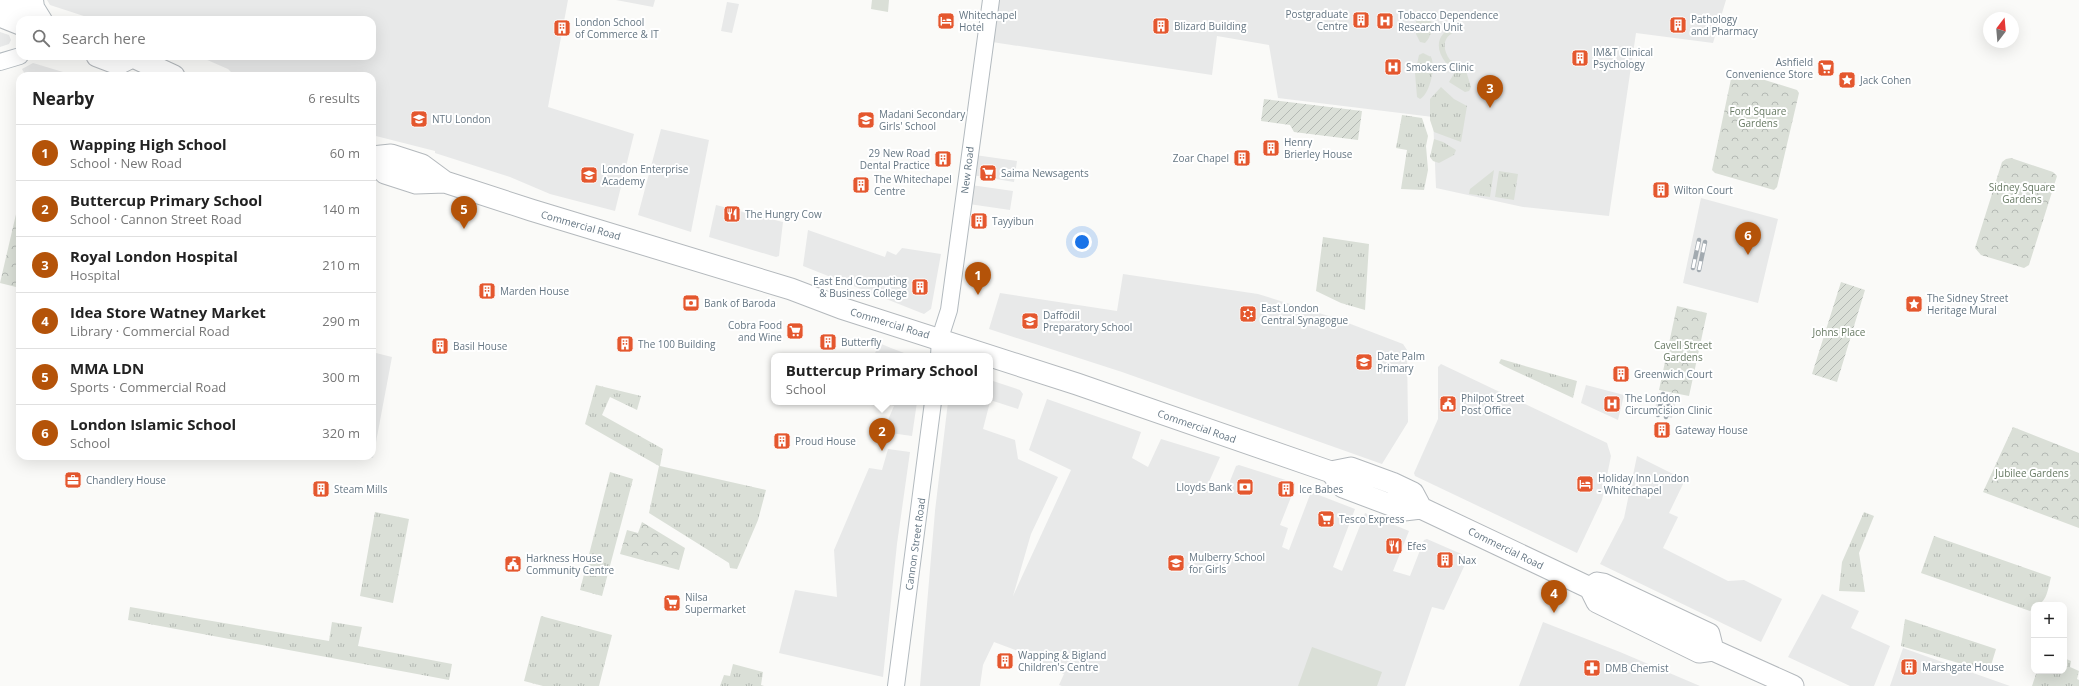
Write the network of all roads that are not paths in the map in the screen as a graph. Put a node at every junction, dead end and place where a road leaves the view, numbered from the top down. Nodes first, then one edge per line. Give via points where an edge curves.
1 (35, 0) edge
2 (991, 0) edge
3 (0, 4) edge
4 (0, 16) edge
5 (33, 16) edge
6 (42, 16) edge
7 (16, 22) edge
8 (16, 57) edge
9 (108, 60) edge
10 (125, 60) edge
11 (138, 60) edge
12 (0, 62) edge
13 (165, 72) edge
14 (376, 157) edge
15 (940, 347) edge
16 (959, 353) edge
17 (993, 364) edge
18 (933, 405) edge
19 (896, 686) edge
20 (1794, 686) edge

1 - 6 main road
2 - 15 main road, New Road via 949,310
3 - 5 highway via 4,2
4 - 7 highway
8 - 12 main road
9 - 10 highway via 118,64
11 - 13 highway
14 - 15 highway, Commercial Road via 391,155 422,165 445,182 791,289
15 - 16 highway, Commercial Road
17 - 20 highway, Commercial Road via 1331,472 1350,468 1392,483 1413,493 1421,508 1590,588 1597,602 1699,652 1713,650
18 - 19 main road, Cannon Street Road

